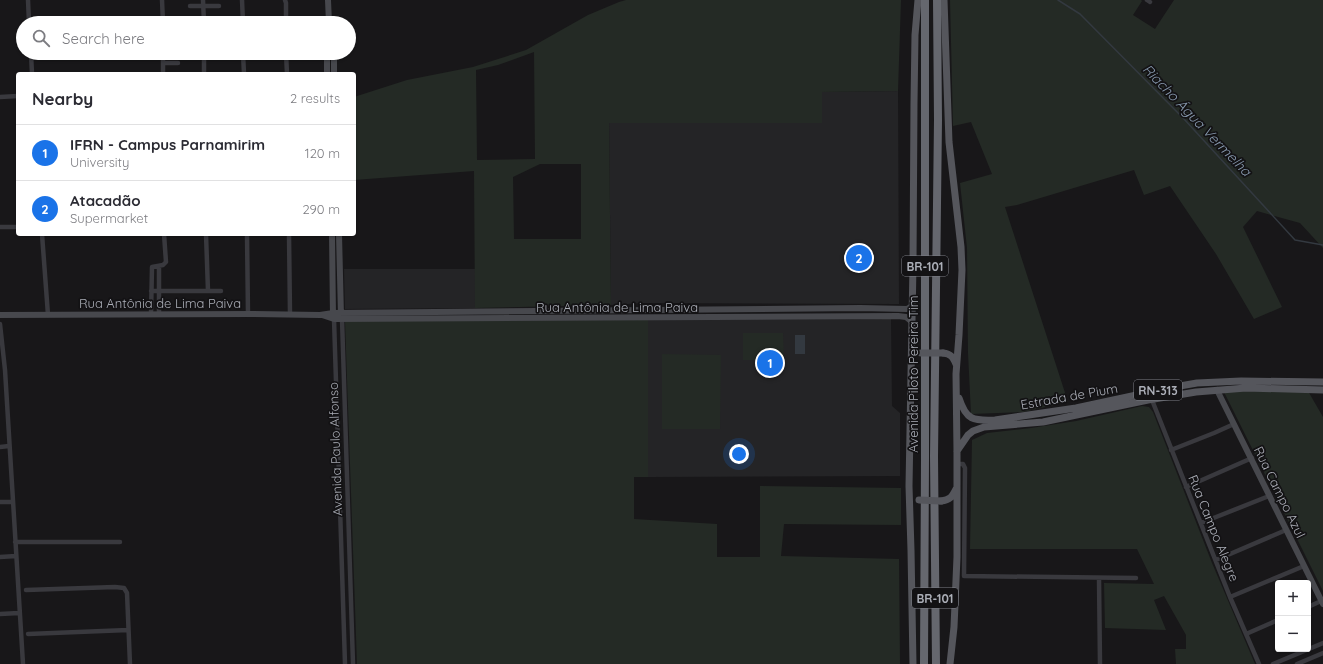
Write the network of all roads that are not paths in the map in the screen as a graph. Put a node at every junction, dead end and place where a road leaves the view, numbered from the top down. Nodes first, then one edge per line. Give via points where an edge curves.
1 (28, 0) edge
2 (162, 0) edge
3 (203, 0) edge
4 (242, 0) edge
5 (285, 0) edge
6 (328, 0) edge
7 (918, 0) edge
8 (925, 0) edge
9 (937, 0) edge
10 (944, 0) edge
11 (190, 6) dead end
12 (204, 6) junction
13 (219, 6) dead end
14 (29, 16) edge
15 (163, 16) edge
16 (204, 16) edge
17 (242, 16) edge
18 (286, 16) edge
19 (329, 16) edge
20 (31, 60) edge
21 (204, 60) edge
22 (243, 60) edge
23 (286, 60) edge
24 (327, 60) edge
25 (334, 60) edge
26 (163, 63) joint
27 (178, 63) dead end
28 (32, 72) edge
29 (163, 72) edge
30 (204, 72) edge
31 (244, 72) edge
32 (287, 72) edge
33 (327, 72) edge
34 (334, 72) edge
35 (0, 96) edge
36 (16, 96) edge
37 (0, 226) edge
38 (16, 227) edge
39 (42, 236) edge
40 (164, 236) edge
41 (206, 236) edge
42 (247, 236) edge
43 (289, 236) edge
44 (332, 236) edge
45 (339, 236) edge
46 (159, 266) junction
47 (332, 268) junction
48 (340, 268) junction
49 (152, 279) junction
50 (158, 279) junction
51 (151, 291) junction
52 (159, 291) junction
53 (208, 291) junction
54 (222, 291) dead end
55 (912, 306) junction
56 (845, 308) junction
57 (771, 309) junction
58 (151, 314) junction
59 (159, 314) junction
60 (248, 314) junction
61 (290, 314) junction
62 (0, 315) edge
63 (48, 315) junction
64 (333, 316) junction
65 (341, 316) junction
66 (845, 316) junction
67 (771, 317) junction
68 (912, 322) junction
69 (0, 324) edge
70 (911, 363) junction
71 (956, 364) junction
72 (2, 370) edge
73 (1323, 382) edge
74 (956, 389) junction
75 (1217, 390) junction
76 (1323, 390) edge
77 (6, 391) junction
78 (0, 392) edge
79 (1152, 400) junction
80 (1234, 424) junction
81 (9, 446) junction
82 (0, 447) edge
83 (1172, 450) junction
84 (957, 451) junction
85 (1252, 458) junction
86 (957, 464) junction
87 (346, 473) junction
88 (339, 474) junction
89 (909, 486) junction
90 (957, 487) junction
91 (1186, 487) junction
92 (1270, 496) junction
93 (0, 502) edge
94 (13, 502) junction
95 (1201, 523) junction
96 (1286, 530) junction
97 (15, 542) junction
98 (120, 542) dead end
99 (16, 556) junction
100 (0, 557) edge
101 (1216, 560) junction
102 (1304, 566) junction
103 (960, 576) junction
104 (1098, 578) junction
105 (1136, 578) dead end
106 (26, 590) dead end
107 (1230, 597) junction
108 (1322, 602) edge
109 (1311, 606) edge
110 (19, 613) junction
111 (0, 614) edge
112 (1275, 621) edge
113 (128, 630) junction
114 (28, 634) dead end
115 (1246, 634) junction
116 (1323, 642) edge
117 (1323, 653) edge
118 (23, 664) edge
119 (130, 664) edge
120 (345, 664) edge
121 (353, 664) edge
122 (913, 664) edge
123 (924, 664) edge
124 (936, 664) edge
125 (950, 664) edge
126 (1100, 664) edge
127 (1259, 664) edge
128 (1273, 664) edge
129 (1297, 664) edge

1 - 14 street
2 - 15 street
3 - 12 street
4 - 17 street
5 - 18 street
6 - 19 street
7 - 55 main road via 915,35
8 - 123 highway, Avenida Piloto Pereira Tim / BR-101
9 - 124 highway, Avenida Piloto Pereira Tim / BR-101 via 934,397
10 - 71 main road via 949,142 962,270
11 - 12 street
12 - 13 street
12 - 16 street
20 - 28 street
21 - 30 street
22 - 31 street
23 - 32 street
24 - 33 street
25 - 34 street
26 - 27 street
26 - 29 street
35 - 36 street
37 - 38 street
39 - 63 street
40 - 46 street via 166,262
41 - 53 street
42 - 60 street
43 - 61 street
44 - 47 street, Avenida Paulo Alfonso
45 - 48 street, Avenida Paulo Alfonso
46 - 49 street via 152,266
46 - 50 street
47 - 48 street
47 - 64 street, Avenida Paulo Alfonso
48 - 65 street, Avenida Paulo Alfonso
49 - 50 street
49 - 51 street
50 - 52 street
51 - 52 street
51 - 58 street
52 - 53 street
52 - 59 street
53 - 54 street
55 - 56 street, Rua Antônia de Lima Paiva via 907,309
55 - 68 main road
56 - 57 street, Rua Antônia de Lima Paiva
56 - 66 street
57 - 65 street, Rua Antônia de Lima Paiva
57 - 67 street
58 - 59 street, Rua Antônia de Lima Paiva
58 - 63 street, Rua Antônia de Lima Paiva
59 - 60 street, Rua Antônia de Lima Paiva
60 - 61 street, Rua Antônia de Lima Paiva
61 - 64 street, Rua Antônia de Lima Paiva
62 - 63 street, Rua Antônia de Lima Paiva
64 - 65 street, Rua Antônia de Lima Paiva
64 - 88 street, Avenida Paulo Alfonso
65 - 67 street, Rua Antônia de Lima Paiva
65 - 87 street, Avenida Paulo Alfonso
66 - 67 street, Rua Antônia de Lima Paiva
66 - 68 street, Rua Antônia de Lima Paiva via 904,316
68 - 70 main road
69 - 72 street
70 - 71 main road, bridge via 914,355 943,353 950,355
70 - 89 main road
71 - 74 main road
72 - 77 street
73 - 74 main road, Estrada de Pium / RN-313 via 1241,380 1197,383 1076,408 982,420 967,415
74 - 84 main road
75 - 76 main road, Estrada de Pium / RN-313
75 - 79 main road, Estrada de Pium / RN-313
75 - 80 street, Rua Campo Azul
77 - 78 street
77 - 81 street
79 - 83 street, Rua Campo Alegre
79 - 84 main road, Estrada de Pium / RN-313 via 1043,422 980,428 966,436
80 - 83 street
80 - 85 street, Rua Campo Azul
81 - 82 street
81 - 94 street
83 - 91 street, Rua Campo Alegre
84 - 86 main road
85 - 91 street
85 - 92 street, Rua Campo Azul
86 - 90 main road
86 - 103 street via 965,466
87 - 88 street
87 - 121 street, Avenida Paulo Alfonso
88 - 120 street, Avenida Paulo Alfonso
89 - 90 main road, bridge via 912,495 919,500 940,501 950,498
89 - 122 main road
90 - 103 main road
91 - 95 street, Rua Campo Alegre
92 - 95 street
92 - 96 street, Rua Campo Azul
93 - 94 street
94 - 97 street
95 - 101 street, Rua Campo Alegre
96 - 101 street
96 - 102 street, Rua Campo Azul
97 - 98 street
97 - 99 street
99 - 100 street
99 - 110 street
101 - 107 street, Rua Campo Alegre
102 - 107 street
102 - 108 street, Rua Campo Azul
103 - 104 street
103 - 125 main road
104 - 105 street
104 - 126 street
106 - 113 street via 124,588 127,593
107 - 115 street, Rua Campo Alegre
108 - 109 street
110 - 111 street
110 - 118 street
112 - 115 street
113 - 114 street
113 - 119 street
115 - 127 street, Rua Campo Alegre
116 - 128 street
117 - 129 street

